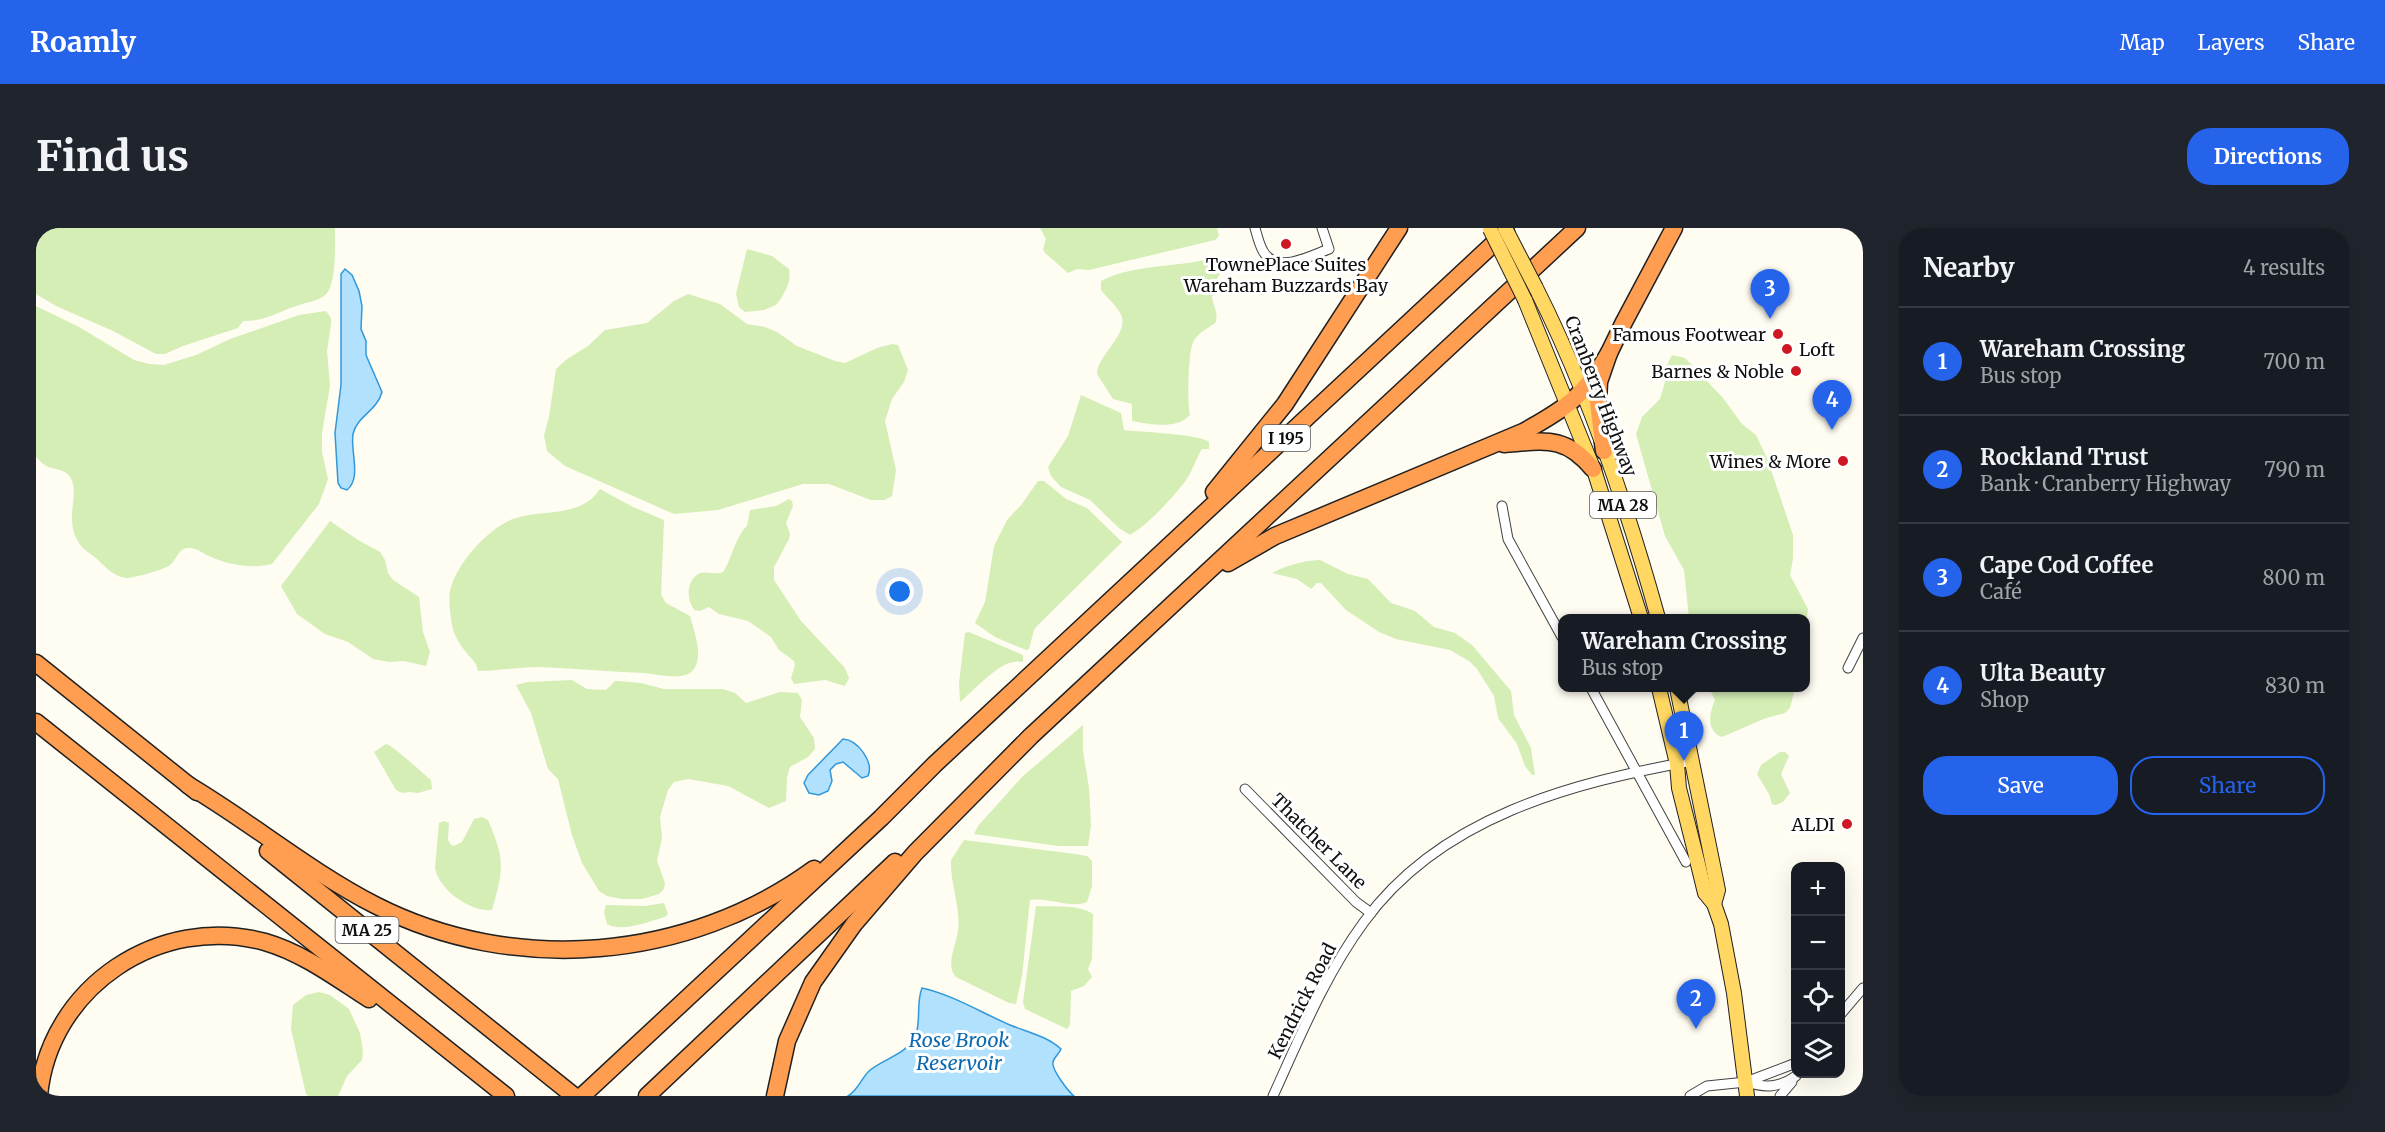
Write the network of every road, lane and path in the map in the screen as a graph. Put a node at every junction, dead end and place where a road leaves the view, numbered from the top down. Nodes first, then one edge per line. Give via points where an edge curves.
1 (1255, 228) edge
2 (1322, 228) edge
3 (1399, 228) edge
4 (1489, 228) edge
5 (1504, 228) edge
6 (1511, 228) edge
7 (1577, 228) edge
8 (1674, 228) edge
9 (1609, 353) junction
10 (1583, 393) junction
11 (1568, 405) junction
12 (1491, 445) junction
13 (1604, 451) junction
14 (1593, 470) junction
15 (1502, 506) dead end
16 (1130, 582) junction
17 (1174, 603) junction
18 (1640, 614) edge
19 (1657, 614) edge
20 (1558, 628) edge
21 (1863, 638) edge
22 (36, 663) edge
23 (1848, 668) dead end
24 (1594, 692) edge
25 (1660, 692) edge
26 (1678, 692) edge
27 (36, 722) edge
28 (1692, 761) junction
29 (934, 764) junction
30 (1677, 764) junction
31 (1636, 771) junction
32 (188, 785) junction
33 (1245, 789) dead end
34 (960, 807) junction
35 (1686, 862) dead end
36 (1714, 904) junction
37 (1371, 913) junction
38 (1863, 987) edge
39 (1845, 1009) edge
40 (462, 1060) junction
41 (1791, 1066) edge
42 (1791, 1078) edge
43 (1795, 1078) edge
44 (1747, 1089) edge
45 (39, 1096) edge
46 (506, 1096) edge
47 (574, 1096) edge
48 (582, 1096) edge
49 (647, 1096) edge
50 (775, 1096) edge
51 (1273, 1096) edge
52 (1690, 1096) edge
53 (1780, 1096) edge

1 - 2 street via 1262,250 1275,262 1290,263 1329,249
3 - 16 highway via 1286,404 1222,482
4 - 11 main road, Cranberry Highway / MA 28, bridge via 1525,300
5 - 10 main road, Cranberry Highway / MA 28, bridge via 1553,320
6 - 16 highway, I 195
7 - 17 highway, I 195
8 - 9 highway
9 - 10 highway
9 - 13 highway via 1599,382
10 - 11 highway
10 - 13 main road, Cranberry Highway / MA 28
11 - 12 highway via 1523,432
11 - 14 main road, Cranberry Highway / MA 28
12 - 14 highway via 1564,444 1580,454
12 - 17 highway via 1275,536 1234,559
13 - 19 main road, Cranberry Highway / MA 28 via 1639,548
14 - 18 main road, Cranberry Highway / MA 28
15 - 20 street via 1508,539
16 - 29 highway, I 195
17 - 34 highway, I 195
21 - 23 street
22 - 32 highway, MA 25
24 - 31 street
25 - 30 main road
26 - 28 main road
27 - 40 highway, MA 25
28 - 30 street, Kendrick Road
28 - 36 main road via 1718,890
29 - 32 highway via 821,863 759,903 671,936 578,950 529,949 482,942 397,915 328,878
29 - 48 highway via 873,826
30 - 31 street, Kendrick Road
30 - 36 main road via 1679,788 1706,893
31 - 35 street
31 - 37 street, Kendrick Road via 1539,798 1465,832 1424,861
32 - 47 highway, MA 25
33 - 37 street, Thatcher Lane
34 - 49 highway via 910,847
34 - 50 highway via 870,904 819,972 788,1041
36 - 44 main road via 1732,975
37 - 51 street, Kendrick Road via 1333,970
38 - 39 street
40 - 45 highway via 292,952 252,939 205,935 171,941 138,954 92,985 68,1013 53,1040
40 - 46 highway
41 - 44 street
42 - 44 street via 1775,1086
43 - 53 street
44 - 52 street via 1712,1085

